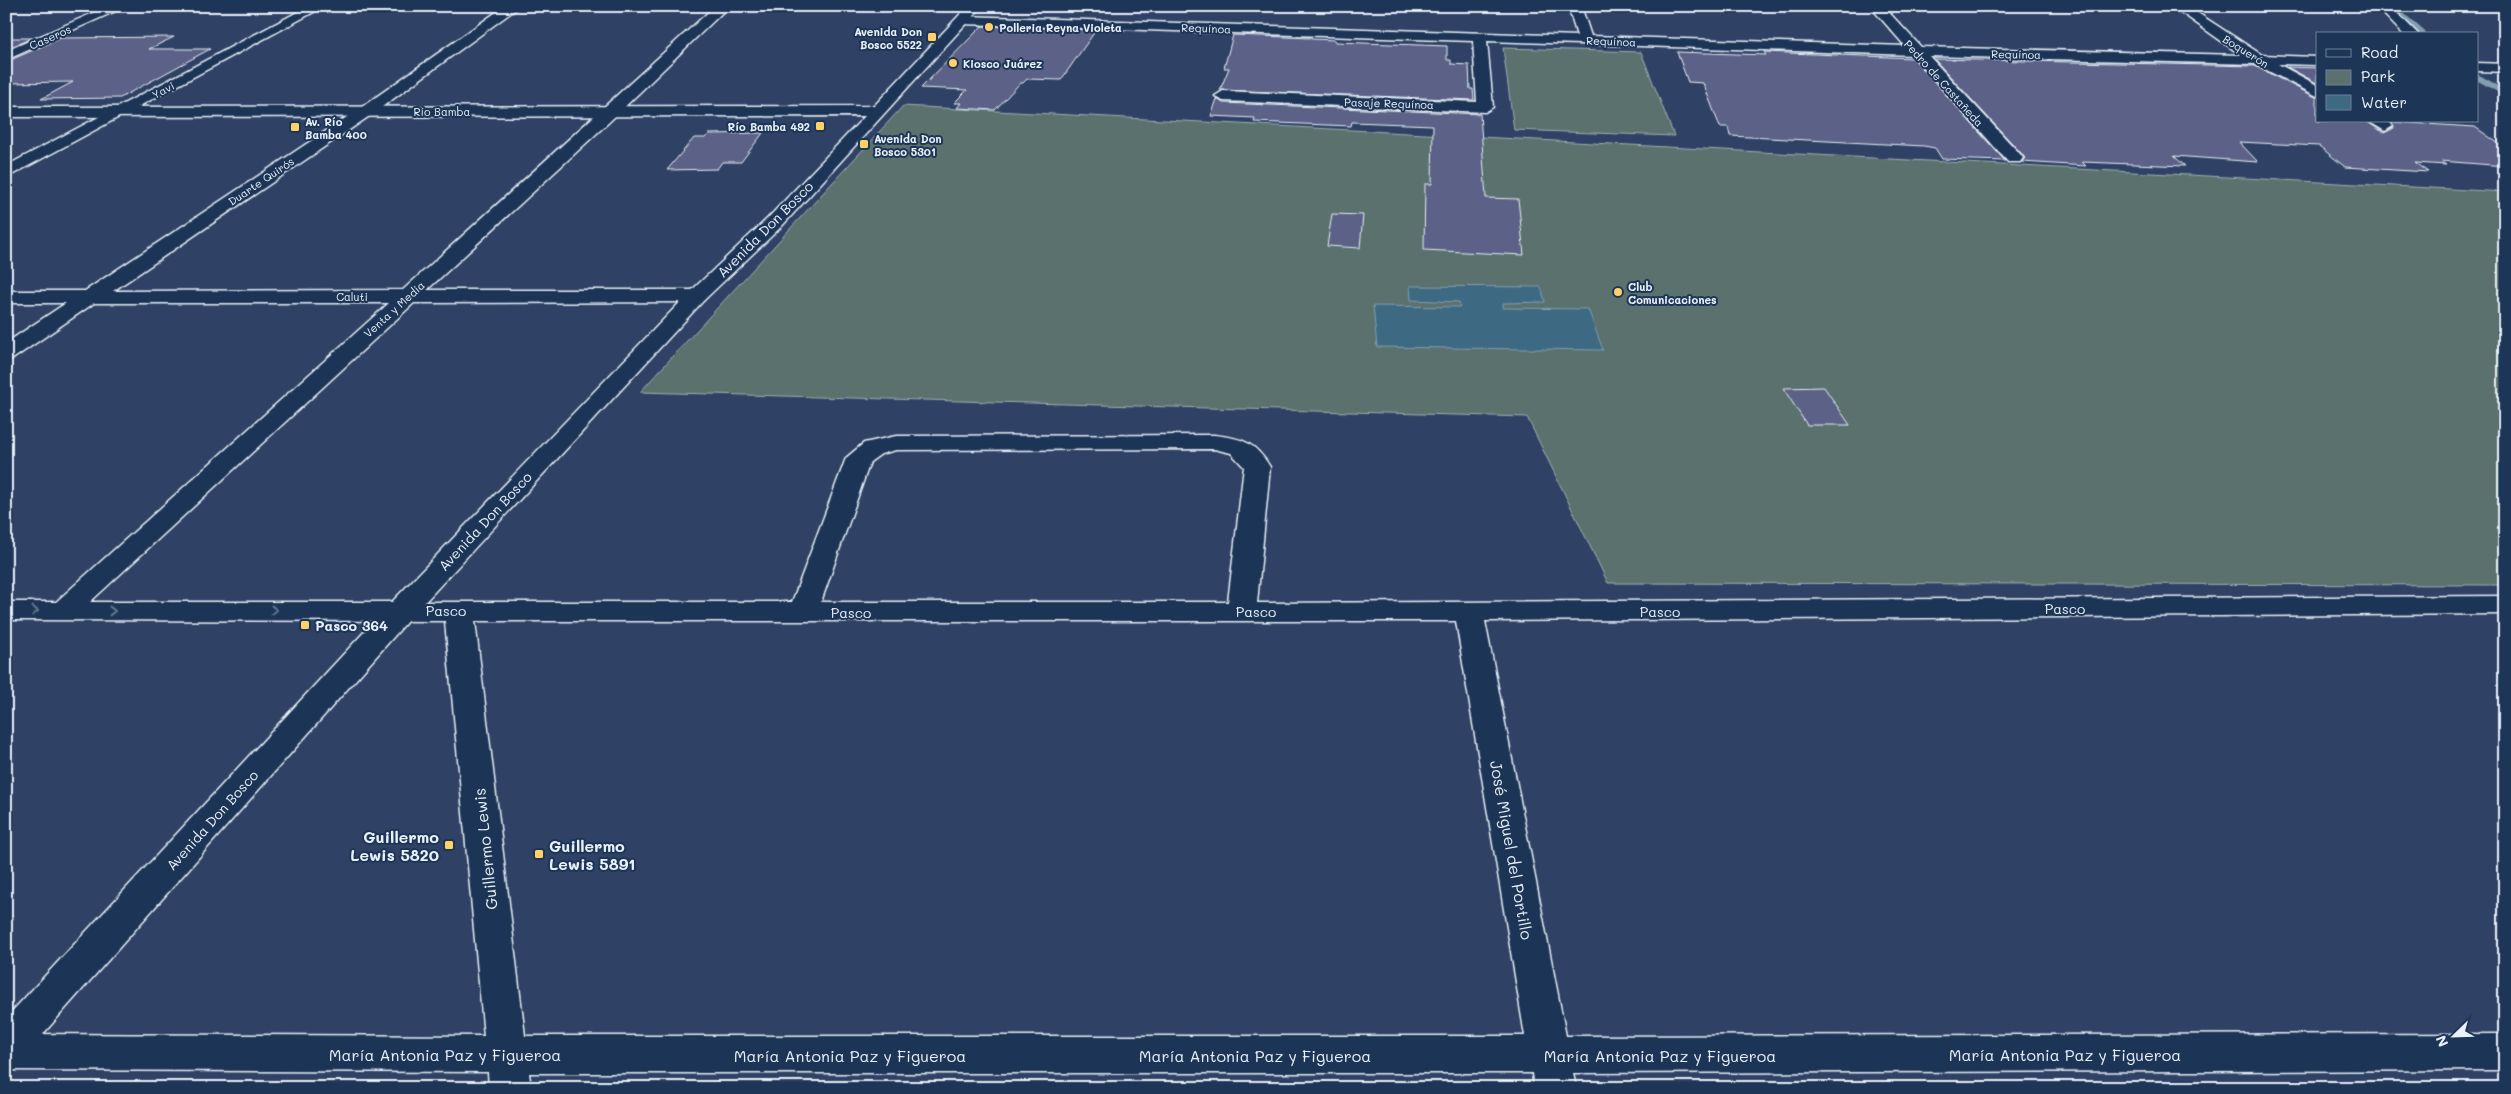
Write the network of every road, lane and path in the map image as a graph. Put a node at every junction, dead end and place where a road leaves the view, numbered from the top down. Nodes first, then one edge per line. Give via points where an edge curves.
1 (122, 6) edge
2 (319, 6) edge
3 (514, 6) edge
4 (723, 6) edge
5 (976, 6) edge
6 (1574, 6) edge
7 (1876, 6) edge
8 (2178, 6) edge
9 (2382, 6) edge
10 (964, 20) junction
11 (2409, 32) edge
12 (1480, 37) junction
13 (1585, 40) junction
14 (1915, 51) junction
15 (6, 56) edge
16 (2259, 60) junction
17 (2316, 62) edge
18 (2478, 67) edge
19 (2505, 68) edge
20 (2316, 90) edge
21 (1223, 96) dead end
22 (6, 112) edge
23 (122, 112) junction
24 (608, 115) junction
25 (874, 115) junction
26 (358, 116) junction
27 (6, 121) edge
28 (105, 121) junction
29 (2014, 158) dead end
30 (6, 173) edge
31 (408, 296) junction
32 (697, 296) junction
33 (6, 297) edge
34 (89, 297) junction
35 (6, 353) edge
36 (2505, 605) edge
37 (401, 610) junction
38 (458, 610) junction
39 (6, 611) edge
40 (63, 611) junction
41 (1242, 611) junction
42 (803, 612) junction
43 (1469, 612) junction
44 (6, 1047) edge
45 (6, 1052) edge
46 (2505, 1052) edge
47 (508, 1071) edge
48 (1552, 1072) edge

1 - 15 street, Caseros
2 - 23 street, Yavi
3 - 26 street, Duarte Quirós
4 - 24 street, Venta y Media
5 - 10 street, Avenida Don Bosco
6 - 13 street
7 - 14 street, Pedro de Castañeda
8 - 16 street, Boquerón
9 - 11 street
10 - 12 street, Requínoa
10 - 25 street, Avenida Don Bosco
12 - 13 street, Requínoa
12 - 21 street, Pasaje Requínoa via 1485,107
13 - 14 street, Requínoa
14 - 16 street, Requínoa
14 - 29 street, Pedro de Castañeda
16 - 17 street, Requínoa
16 - 20 street, Boquerón
18 - 19 street
22 - 23 street, Río Bamba
23 - 26 street, Río Bamba
23 - 28 street, Yavi
24 - 25 street, Río Bamba
24 - 26 street, Río Bamba
24 - 31 street, Venta y Media
25 - 32 street, Avenida Don Bosco via 775,222
26 - 28 street, Río Bamba
26 - 34 street, Duarte Quirós
27 - 28 street, Río Bamba
28 - 30 street, Yavi
31 - 32 street, Caluti
31 - 34 street, Caluti
31 - 40 street, Venta y Media
32 - 37 street, Avenida Don Bosco
33 - 34 street, Caluti
34 - 35 street, Duarte Quirós
36 - 43 street, Pasco
37 - 38 street, Pasco
40 -> 37 street, Pasco
37 - 44 street, Avenida Don Bosco
38 - 42 street, Pasco
38 - 47 street, Guillermo Lewis
39 -> 40 street, Pasco
41 - 42 street, Pasco
41 - 42 street via 1257,466 1250,453 1237,446 1214,442 1125,442 896,443 873,448 859,458
41 - 43 street, Pasco
43 - 48 street, José Miguel del Portillo
45 - 47 street, María Antonia Paz y Figueroa
46 - 48 street, María Antonia Paz y Figueroa
47 - 48 street, María Antonia Paz y Figueroa

